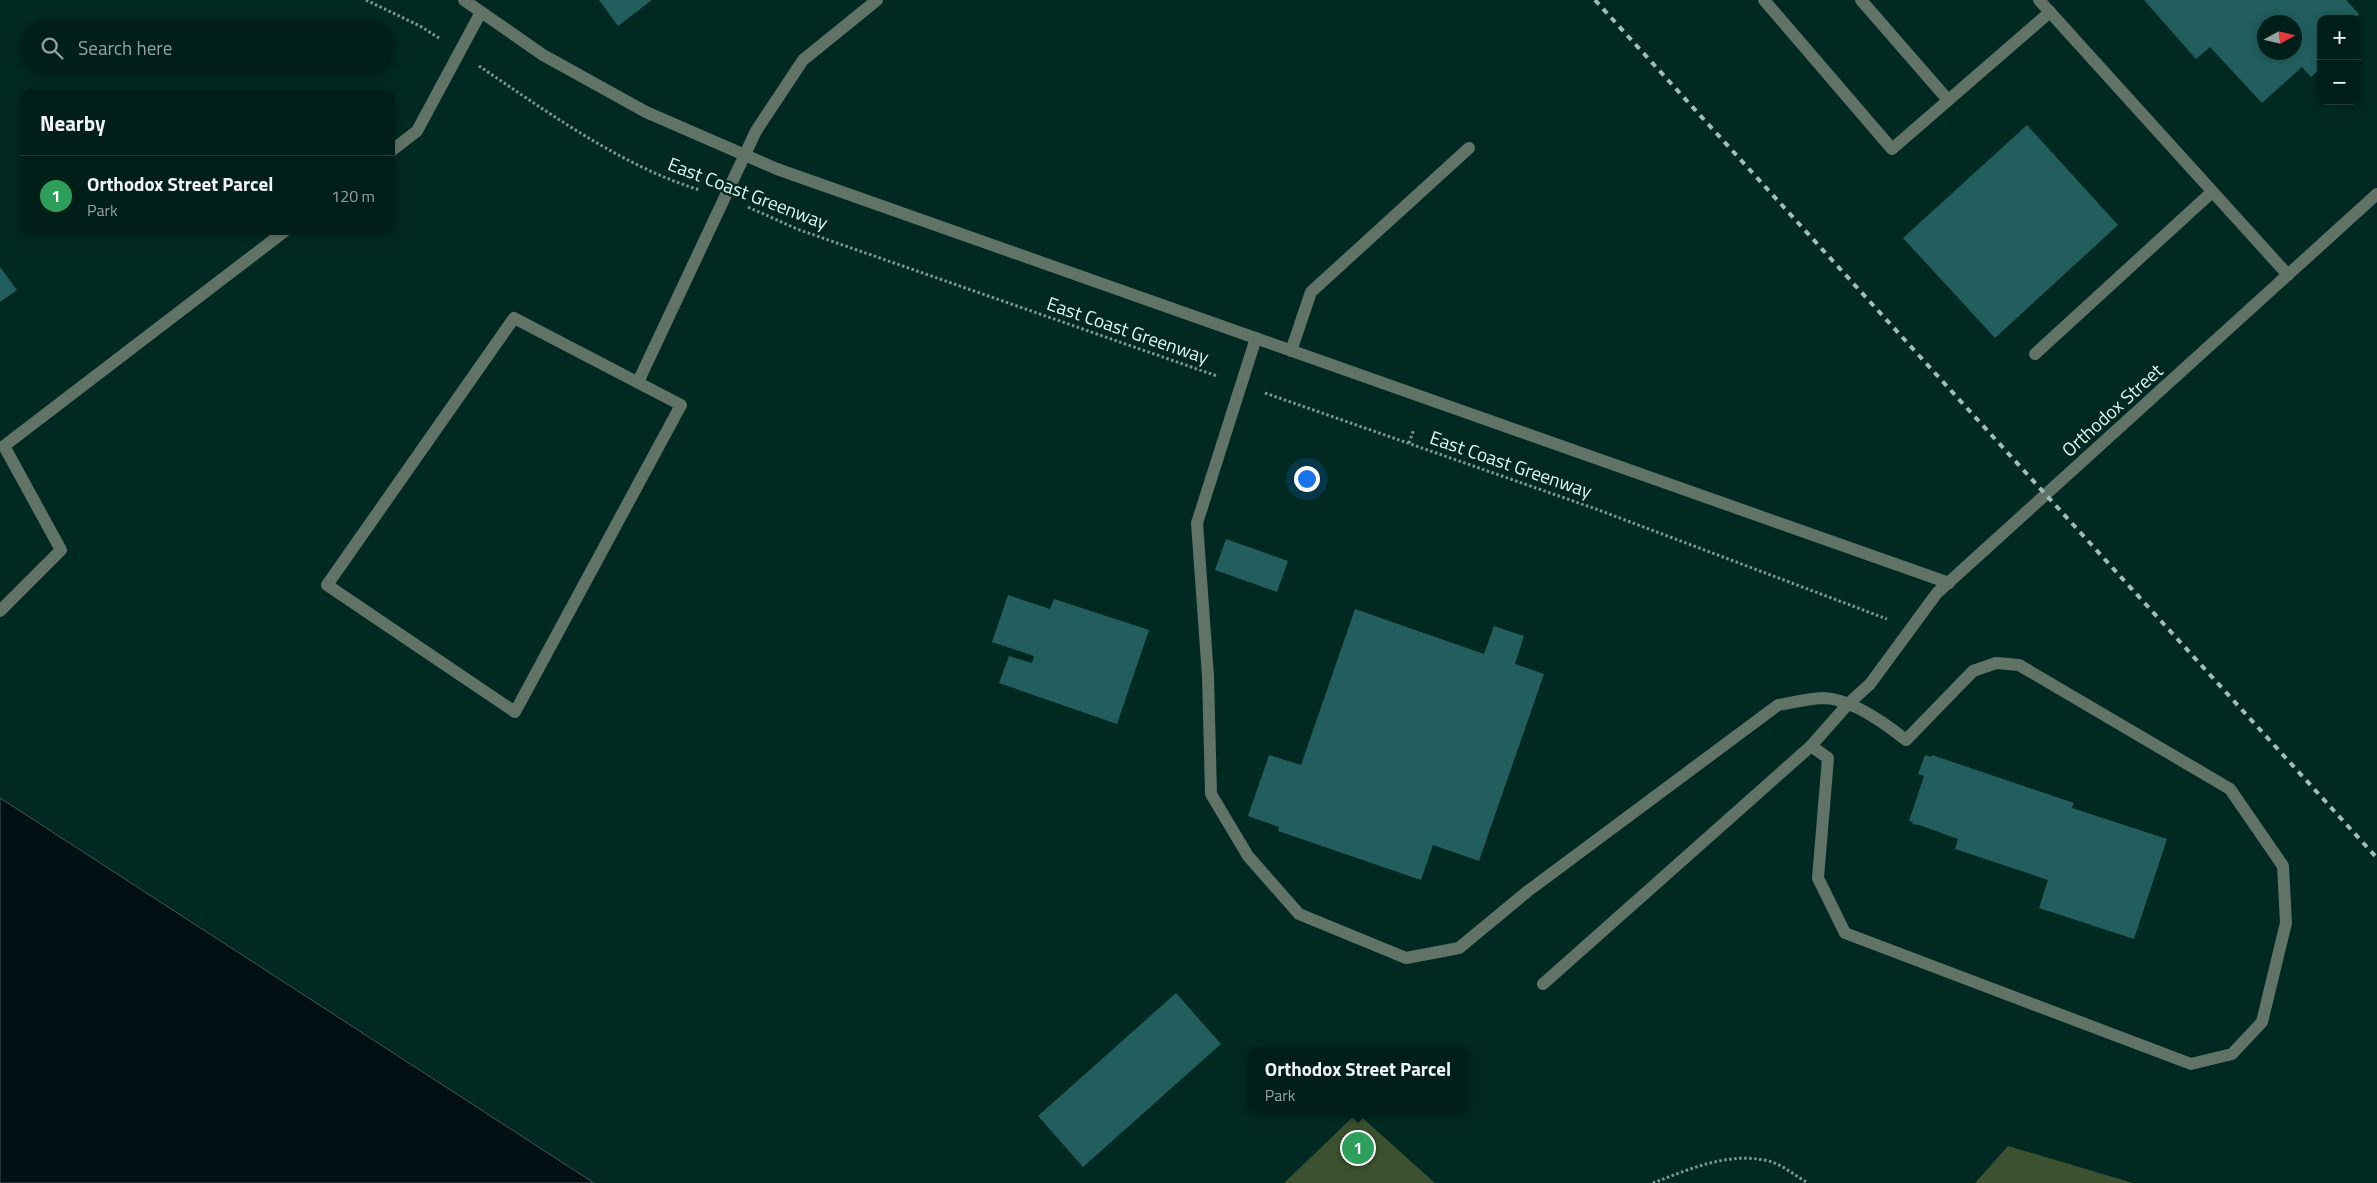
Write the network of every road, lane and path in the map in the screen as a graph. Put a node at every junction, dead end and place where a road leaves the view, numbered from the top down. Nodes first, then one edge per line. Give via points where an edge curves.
1 (366, 0) edge
2 (464, 0) edge
3 (877, 0) edge
4 (1764, 0) edge
5 (1861, 0) edge
6 (2039, 0) edge
7 (481, 12) junction
8 (2050, 12) junction
9 (459, 52) junction
10 (1948, 100) junction
11 (395, 147) edge
12 (1469, 148) dead end
13 (745, 155) junction
14 (2212, 192) junction
15 (2377, 194) edge
16 (725, 198) junction
17 (280, 235) edge
18 (2288, 275) junction
19 (1256, 338) junction
20 (1291, 351) junction
21 (2035, 354) dead end
22 (638, 382) junction
23 (1241, 384) junction
24 (1414, 429) dead end
25 (1409, 443) junction
26 (1949, 583) junction
27 (0, 611) edge
28 (1911, 628) junction
29 (1848, 704) junction
30 (1811, 746) junction
31 (1543, 984) dead end
32 (1653, 1183) edge
33 (1808, 1183) edge

1 - 9 path, East Coast Greenway via 420,26
2 - 7 street
3 - 13 street via 803,60 756,131
4 - 10 street via 1892,149
5 - 10 street
6 - 8 street
7 - 9 street
7 - 13 street via 543,55 646,112
8 - 10 street
8 - 14 street
9 - 11 street via 417,131
9 - 16 path, East Coast Greenway via 560,121 619,154 679,184
12 - 20 street via 1311,292
13 - 16 street
13 - 19 street
14 - 18 street
14 - 21 street
15 - 18 street, Orthodox Street
16 - 22 street
16 - 23 path, East Coast Greenway via 797,229
17 - 27 street via 4,446 61,550
18 - 26 street, Orthodox Street
19 - 20 street
19 - 23 street
20 - 26 street
22 - 22 street via 514,318 327,585 516,712 681,405
23 - 25 path, East Coast Greenway
23 - 29 street via 1197,523 1208,676 1211,794 1248,856 1299,914 1406,958 1459,948 1528,892 1778,705 1825,698
24 - 25 path
25 - 28 path, East Coast Greenway via 1596,509
26 - 28 street, Orthodox Street via 1937,593
28 - 29 street, Orthodox Street via 1870,684
29 - 30 street, Orthodox Street
29 - 30 street via 1883,722 1906,740 1973,672 1996,663 2019,666 2230,789 2283,866 2286,923 2262,1022 2232,1054 2191,1064 1845,933 1818,878 1828,758
30 - 31 street, Orthodox Street
32 - 33 path via 1700,1164 1736,1158 1772,1162

